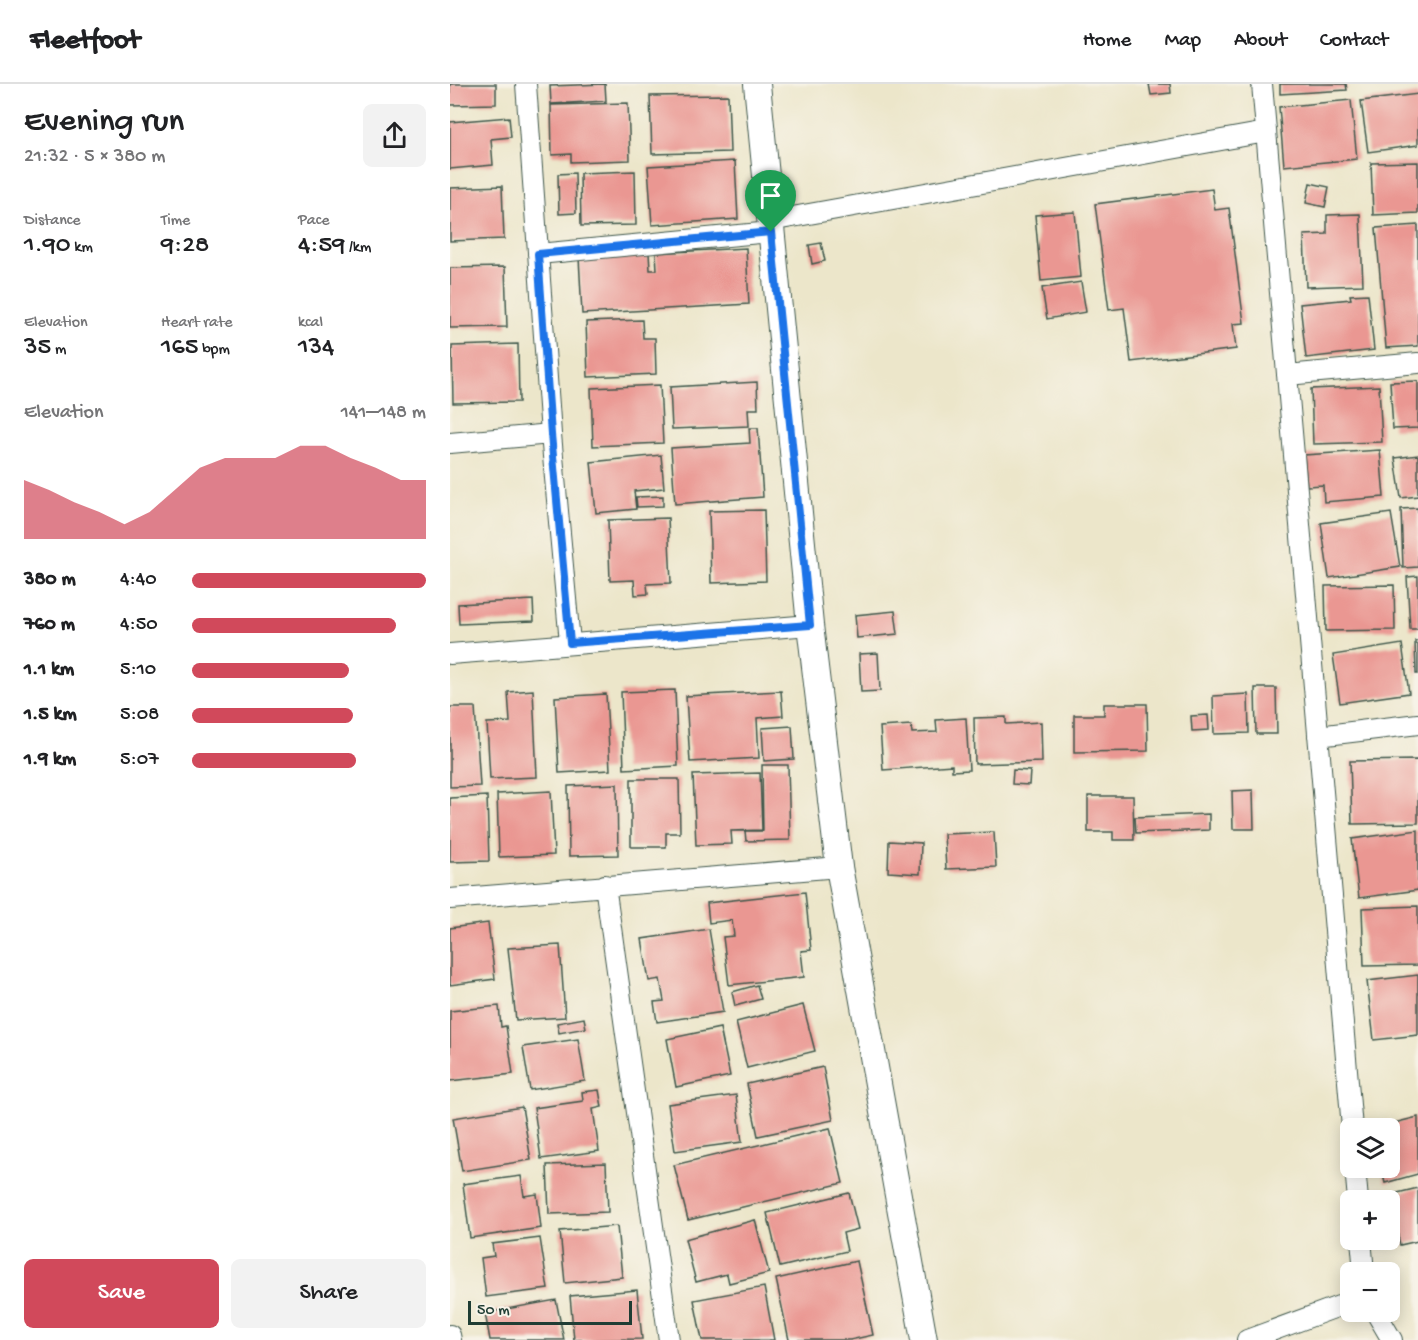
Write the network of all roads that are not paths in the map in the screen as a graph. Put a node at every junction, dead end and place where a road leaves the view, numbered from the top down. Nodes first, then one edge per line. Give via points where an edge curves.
1 (526, 84) edge
2 (756, 84) edge
3 (1262, 84) edge
4 (1266, 132) junction
5 (770, 227) junction
6 (538, 254) junction
7 (1418, 363) edge
8 (1287, 375) junction
9 (551, 434) junction
10 (450, 443) edge
11 (810, 625) junction
12 (570, 643) junction
13 (450, 654) edge
14 (1418, 724) edge
15 (1318, 736) junction
16 (839, 867) junction
17 (605, 885) junction
18 (450, 899) edge
19 (1351, 1118) edge
20 (1340, 1306) edge
21 (1381, 1322) edge
22 (450, 1335) edge
23 (918, 1338) edge
24 (451, 1340) edge
25 (669, 1340) edge
26 (1247, 1340) edge
27 (1392, 1340) edge

1 - 6 street
2 - 5 street
3 - 4 street
4 - 5 street
4 - 8 street
5 - 6 street
5 - 11 street
6 - 9 street
7 - 8 street
8 - 15 street
9 - 10 street
9 - 12 street
11 - 12 street
11 - 16 street
12 - 13 street
14 - 15 street
15 - 19 street
16 - 17 street
16 - 23 street
17 - 18 street
17 - 25 street
20 - 26 street
21 - 27 street
22 - 24 street

